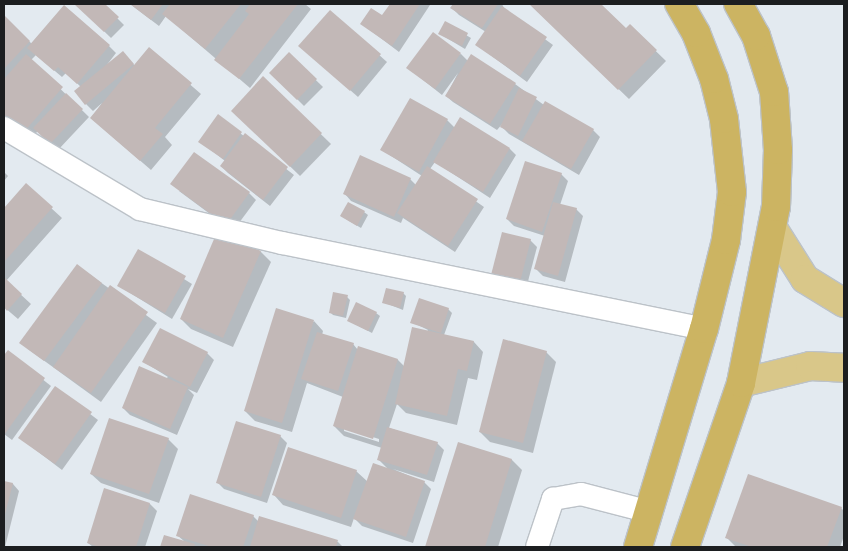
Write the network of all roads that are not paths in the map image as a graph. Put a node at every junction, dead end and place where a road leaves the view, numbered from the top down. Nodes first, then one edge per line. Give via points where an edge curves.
1 (679, 4) edge
2 (738, 4) edge
3 (4, 128) edge
4 (774, 230) junction
5 (844, 303) edge
6 (704, 329) junction
7 (844, 368) edge
8 (741, 383) junction
9 (650, 512) junction
10 (537, 547) edge
11 (638, 547) edge
12 (685, 547) edge

1 - 6 highway via 696,33 714,79 724,119 732,192 726,240
2 - 4 highway via 756,36 774,92 778,150
3 - 6 street via 140,210 282,243
4 - 5 main road via 805,279
4 - 8 highway
6 - 9 highway
7 - 8 main road via 810,366
8 - 12 highway
9 - 10 street via 581,494 553,500
9 - 11 highway

